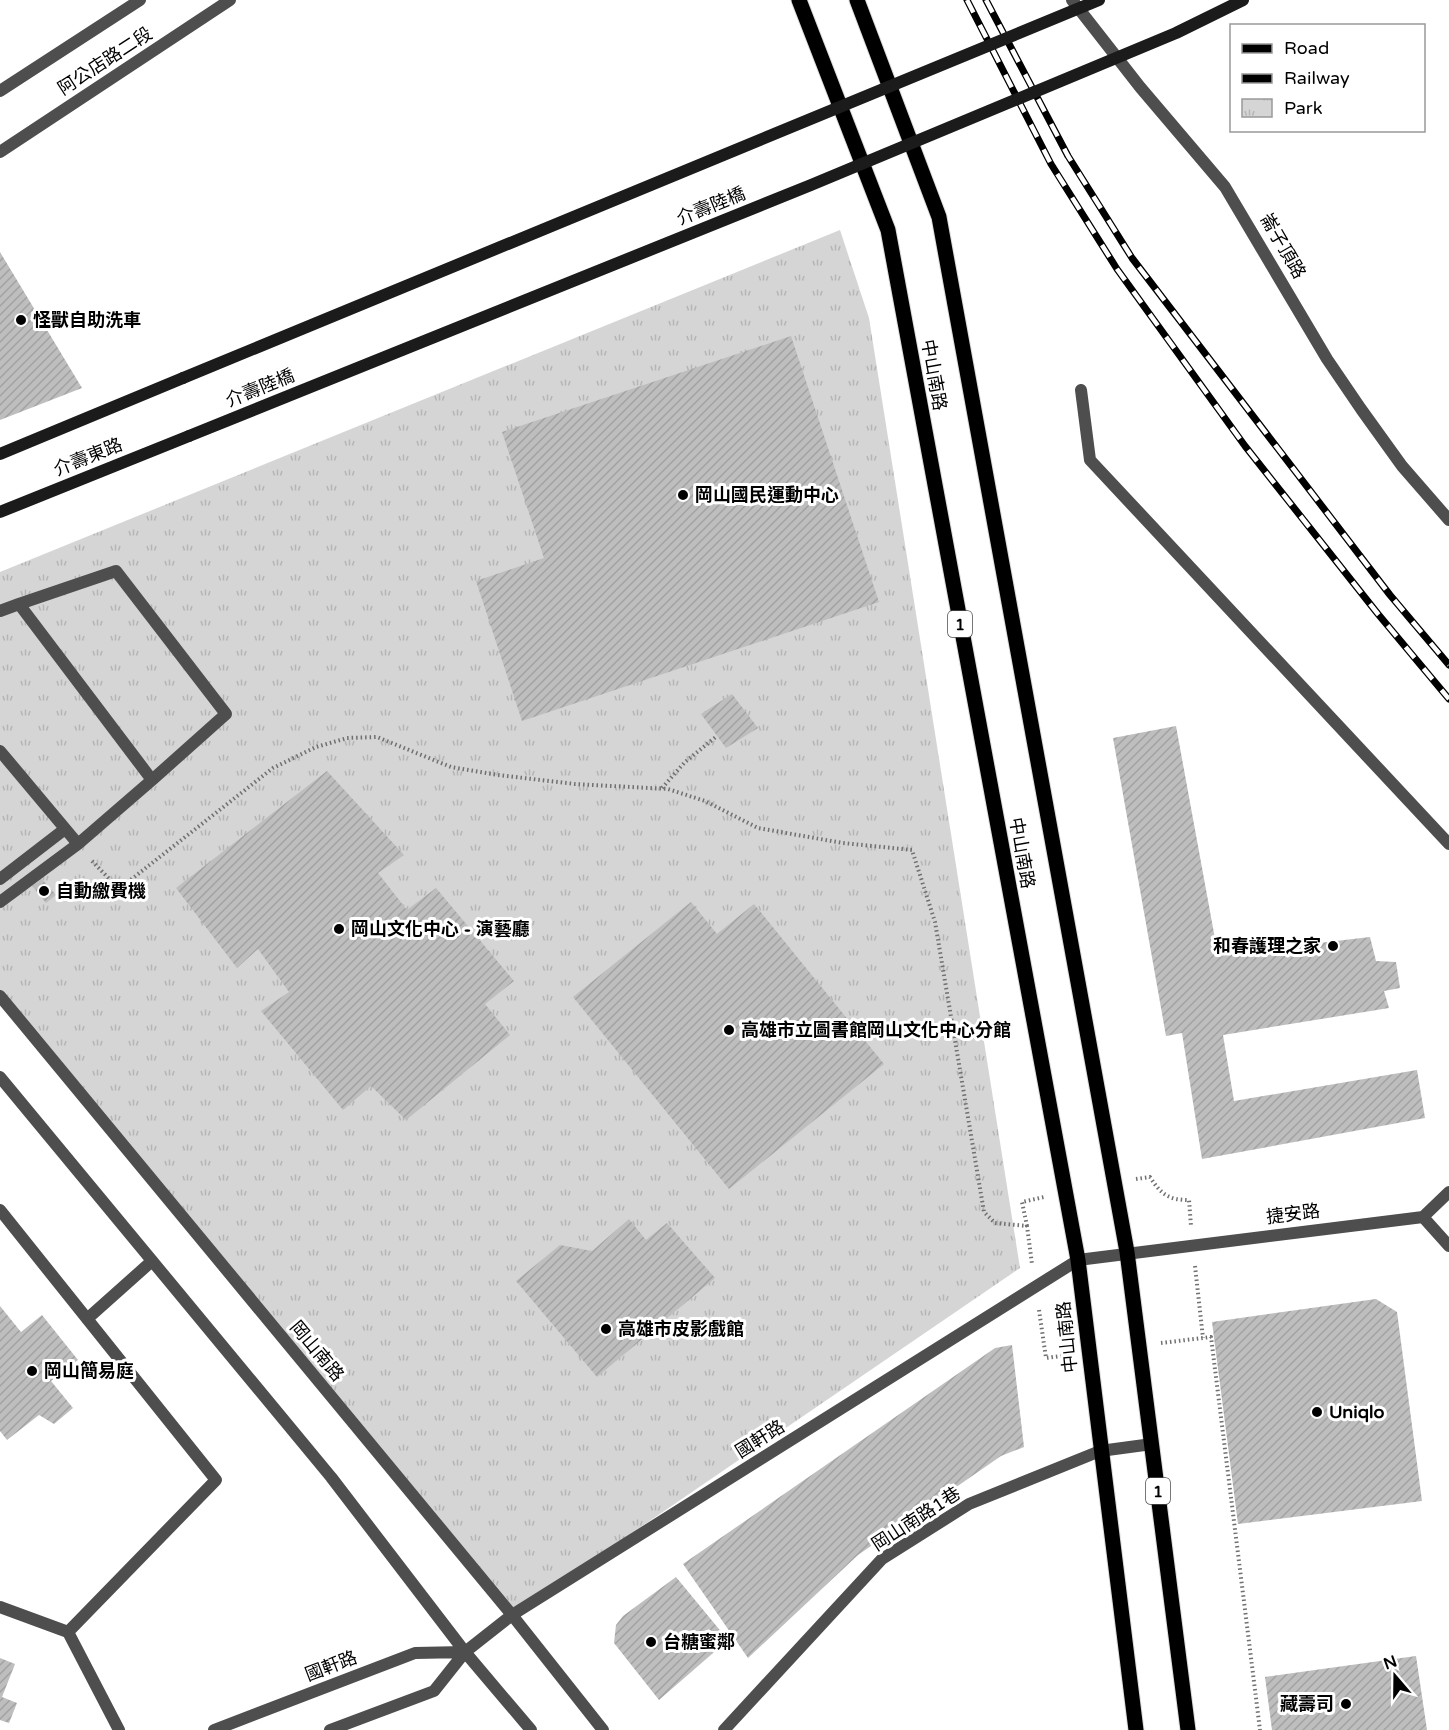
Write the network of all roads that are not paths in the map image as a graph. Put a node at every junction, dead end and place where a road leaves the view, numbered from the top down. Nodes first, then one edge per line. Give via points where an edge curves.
1 (140, 0) edge
2 (230, 0) edge
3 (799, 0) edge
4 (857, 0) edge
5 (1072, 0) edge
6 (1099, 0) edge
7 (1242, 0) edge
8 (0, 91) edge
9 (0, 152) edge
10 (1081, 390) dead end
11 (189, 436) joint
12 (0, 454) edge
13 (0, 512) edge
14 (1449, 520) edge
15 (19, 604) junction
16 (0, 611) edge
17 (0, 751) edge
18 (152, 780) junction
19 (65, 830) junction
20 (78, 844) junction
21 (1449, 844) edge
22 (0, 879) edge
23 (0, 902) edge
24 (0, 996) edge
25 (0, 1077) edge
26 (1449, 1192) edge
27 (0, 1210) edge
28 (1423, 1217) junction
29 (1449, 1246) edge
30 (1127, 1252) junction
31 (1078, 1260) junction
32 (152, 1261) junction
33 (87, 1319) junction
34 (1152, 1444) junction
35 (1100, 1451) junction
36 (0, 1607) edge
37 (512, 1615) junction
38 (68, 1632) junction
39 (465, 1652) junction
40 (119, 1730) edge
41 (214, 1730) edge
42 (330, 1730) edge
43 (531, 1730) edge
44 (603, 1730) edge
45 (724, 1730) edge
46 (1136, 1730) edge
47 (1188, 1730) edge

1 - 8 street, 阿公店路二段
2 - 9 street, 阿公店路二段
3 - 31 main road, 中山南路 / 1 via 888,230
4 - 30 main road, 中山南路 / 1 via 939,217
5 - 14 street, 崙子頂路 via 1225,187 1361,409 1402,466
6 - 12 main road, 介壽東路, bridge
7 - 11 main road, 介壽陸橋, bridge via 1176,33 833,176
10 - 21 street via 1090,460
11 - 13 main road, 介壽東路
15 - 16 street
15 - 18 street
15 - 18 street via 116,571 226,714
17 - 19 street
18 - 20 street
19 - 20 street
19 - 22 street
20 - 23 street
24 - 37 street, 岡山南路
25 - 32 street
26 - 28 street
27 - 33 street
28 - 29 street
28 - 30 street, 捷安路
30 - 31 street, 捷安路
30 - 34 main road, 中山南路 / 1
31 - 35 main road, 中山南路 / 1
31 - 37 street, 國軒路
32 - 33 street
32 - 39 street via 331,1477
33 - 38 street via 216,1480
34 - 35 street, 岡山南路1巷
34 - 47 main road, 中山南路 / 1
35 - 45 street, 岡山南路1巷 via 969,1504 882,1559
35 - 46 main road, 中山南路 / 1
36 - 38 street
37 - 39 street, 國軒路
37 - 44 street, 岡山南路
38 - 40 street
39 - 41 street, 國軒路 via 415,1653
39 - 42 street, 國軒路 via 434,1691
39 - 43 street

